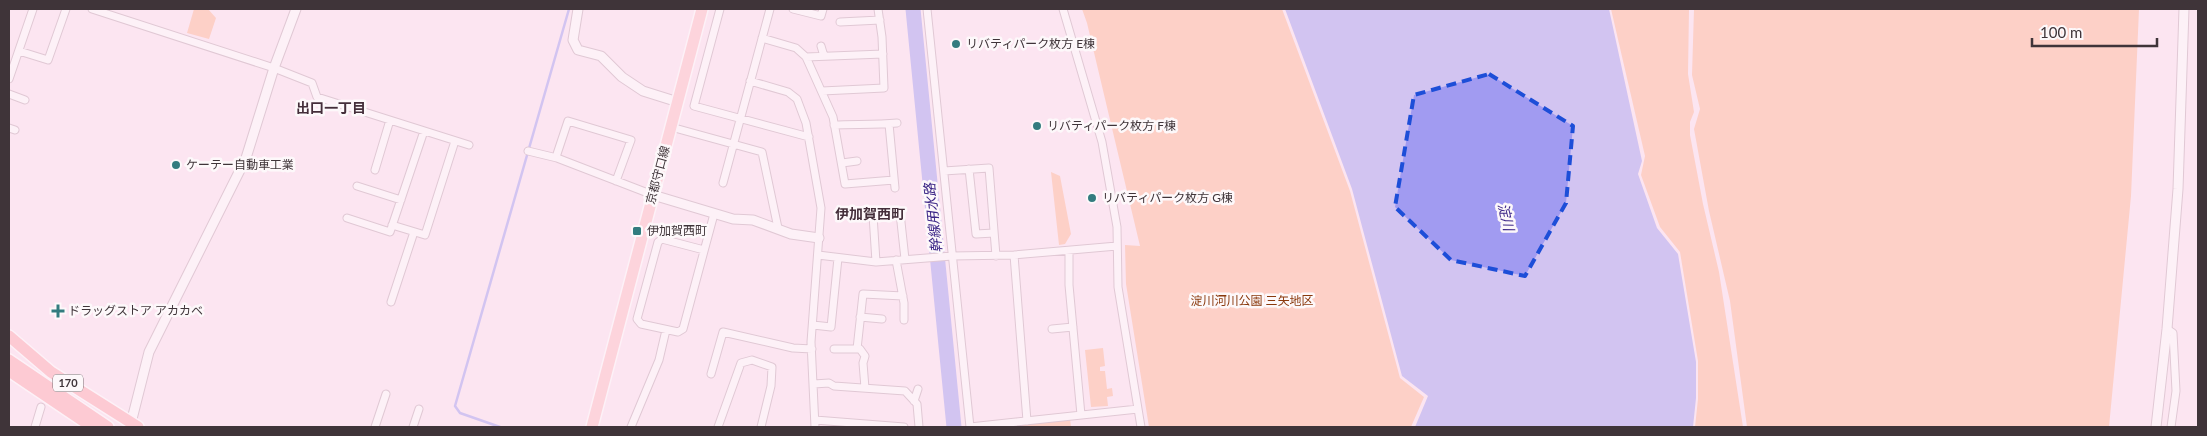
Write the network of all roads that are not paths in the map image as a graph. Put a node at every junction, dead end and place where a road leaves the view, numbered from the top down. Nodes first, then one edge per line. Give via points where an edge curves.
1 (33, 9) edge
2 (66, 9) edge
3 (92, 9) edge
4 (296, 9) edge
5 (578, 9) edge
6 (702, 9) edge
7 (720, 9) edge
8 (770, 9) edge
9 (793, 9) edge
10 (823, 9) edge
11 (878, 9) edge
12 (928, 9) edge
13 (1063, 9) edge
14 (2184, 9) edge
15 (880, 20) junction
16 (852, 21) junction
17 (840, 22) dead end
18 (853, 30) dead end
19 (762, 38) junction
20 (821, 46) dead end
21 (19, 51) junction
22 (883, 54) junction
23 (824, 56) junction
24 (806, 57) junction
25 (274, 68) junction
26 (9, 78) edge
27 (750, 81) junction
28 (822, 91) junction
29 (9, 94) edge
30 (25, 100) dead end
31 (678, 102) junction
32 (740, 119) junction
33 (390, 120) junction
34 (834, 125) junction
35 (671, 127) junction
36 (424, 131) junction
37 (809, 137) junction
38 (455, 141) junction
39 (733, 144) junction
40 (469, 145) dead end
41 (528, 151) dead end
42 (556, 157) junction
43 (857, 161) dead end
44 (842, 163) junction
45 (969, 169) junction
46 (375, 170) dead end
47 (944, 171) junction
48 (616, 181) junction
49 (723, 182) dead end
50 (357, 186) dead end
51 (653, 195) junction
52 (401, 200) junction
53 (714, 214) junction
54 (348, 218) dead end
55 (392, 225) junction
56 (778, 228) junction
57 (414, 232) junction
58 (994, 232) junction
59 (819, 238) junction
60 (1117, 246) junction
61 (704, 250) junction
62 (1069, 251) junction
63 (818, 255) junction
64 (1014, 255) junction
65 (952, 256) junction
66 (996, 256) junction
67 (838, 258) junction
68 (906, 259) junction
69 (896, 260) junction
70 (876, 262) junction
71 (902, 296) junction
72 (392, 302) dead end
73 (860, 317) junction
74 (882, 319) dead end
75 (904, 320) dead end
76 (813, 325) junction
77 (1073, 327) junction
78 (1052, 328) dead end
79 (2167, 329) junction
80 (666, 330) junction
81 (9, 336) edge
82 (9, 346) edge
83 (812, 349) junction
84 (834, 349) dead end
85 (857, 349) junction
86 (9, 360) edge
87 (9, 371) edge
88 (711, 374) dead end
89 (814, 384) junction
90 (865, 388) junction
91 (918, 389) dead end
92 (386, 394) dead end
93 (914, 401) junction
94 (42, 407) dead end
95 (419, 409) dead end
96 (1138, 409) junction
97 (1081, 415) junction
98 (1027, 421) junction
99 (815, 424) edge
100 (847, 425) edge
101 (131, 426) edge
102 (880, 426) edge
103 (35, 427) edge
104 (92, 427) edge
105 (108, 427) edge
106 (375, 427) edge
107 (413, 427) edge
108 (592, 427) edge
109 (631, 427) edge
110 (718, 427) edge
111 (761, 427) edge
112 (904, 427) edge
113 (919, 427) edge
114 (970, 427) edge
115 (1141, 427) edge
116 (2156, 427) edge
117 (2172, 427) edge

1 - 21 street
2 - 21 street via 48,60
3 - 25 street
4 - 25 street
5 - 31 street via 573,40 578,50 601,56 642,91
6 - 31 main road, 京都守口線
7 - 32 street via 694,106
8 - 19 street
9 - 10 street via 821,16
11 - 15 street
12 - 47 street
13 - 60 street via 1102,142 1117,227
14 - 79 street via 2178,189
15 - 16 street
15 - 22 street
16 - 17 street
16 - 18 street
19 - 24 street via 796,48
19 - 27 street
20 - 23 street
21 - 26 street
22 - 23 street
22 - 28 street via 884,88
23 - 24 street
24 - 28 street
25 - 33 street via 312,83 317,98
25 - 101 street via 246,158 149,352
27 - 32 street
27 - 37 street via 788,92 798,99
28 - 34 street
29 - 30 street
31 - 35 main road, 京都守口線
32 - 37 street
32 - 39 street
33 - 36 street
33 - 46 street
34 - 44 street
34 - 44 street via 893,123 895,184 845,184
35 - 39 street
35 - 51 main road, 京都守口線
36 - 38 street
36 - 52 street
37 - 59 street via 822,208
38 - 40 street
38 - 57 street via 425,235
39 - 49 street
39 - 56 street via 762,152
41 - 42 street
42 - 48 street
42 - 48 street via 568,120 631,140
43 - 44 street
45 - 47 street
45 - 58 street via 976,234
45 - 58 street via 989,168
47 - 65 street
48 - 51 street
50 - 52 street
51 - 53 street
51 - 108 main road, 京都守口線
52 - 55 street
53 - 56 street
53 - 61 street
54 - 55 street via 390,232
55 - 57 street
56 - 59 street via 791,234
57 - 72 street
58 - 66 street
59 - 63 street
60 - 62 street
60 - 96 street via 1118,287
61 - 80 street via 683,329 678,332
61 - 80 street via 662,239 658,242 637,319 641,324
62 - 64 street
62 - 77 street
63 - 67 street
63 - 76 street
64 - 66 street
64 - 98 street
65 - 66 street
65 - 68 street
65 - 114 street
67 - 70 street
67 - 76 street via 831,327
68 - 69 street
68 - 70 street via 900,213 873,215
69 - 70 street
69 - 71 street
71 - 73 street via 863,294
71 - 75 street
73 - 74 street
73 - 85 street
76 - 83 street
77 - 78 street
77 - 97 street
79 - 116 street
79 - 117 street via 2173,333 2176,391
80 - 109 street via 659,360
81 - 101 highway, 170 via 51,372
82 - 101 highway, 170 via 46,377
83 - 88 street via 793,348 723,332
83 - 89 street
84 - 85 street
85 - 90 street via 865,356
86 - 105 highway, 170
87 - 104 highway, 170
89 - 90 street
89 - 99 street
90 - 93 street via 905,391
91 - 93 street
92 - 106 street
93 - 113 street
94 - 103 street
95 - 107 street
96 - 97 street
96 - 115 street
97 - 98 street
98 - 114 street
99 - 100 street
100 - 102 street
102 - 112 street
110 - 111 street via 741,363 752,360 772,367

